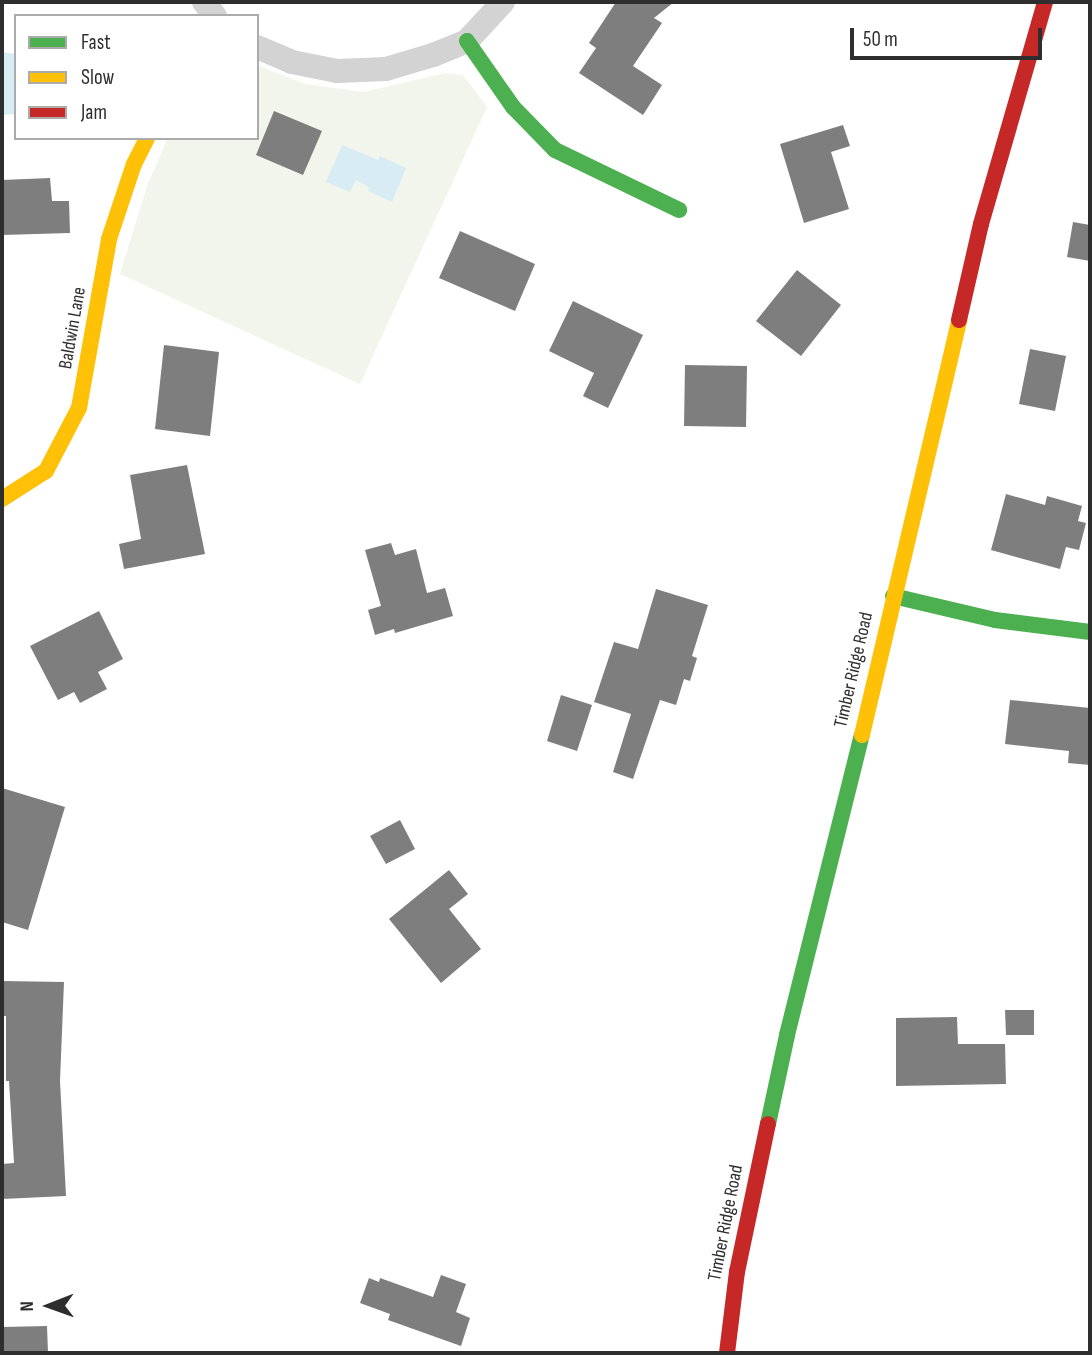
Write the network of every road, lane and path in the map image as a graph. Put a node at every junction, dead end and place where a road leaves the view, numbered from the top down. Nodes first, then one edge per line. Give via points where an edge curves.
1 (503, 2) edge
2 (1045, 2) edge
3 (467, 41) junction
4 (259, 48) edge
5 (145, 140) edge
6 (679, 210) dead end
7 (2, 499) edge
8 (893, 596) junction
9 (1090, 632) edge
10 (727, 1353) edge

1 - 3 street
2 - 8 street, Timber Ridge Road via 981,224
3 - 4 street via 386,69 337,71 292,62
3 - 6 street via 513,107 555,150
5 - 7 street, Baldwin Lane via 109,239 79,408 46,471
8 - 9 street via 995,620
8 - 10 street, Timber Ridge Road via 787,1035 737,1272

